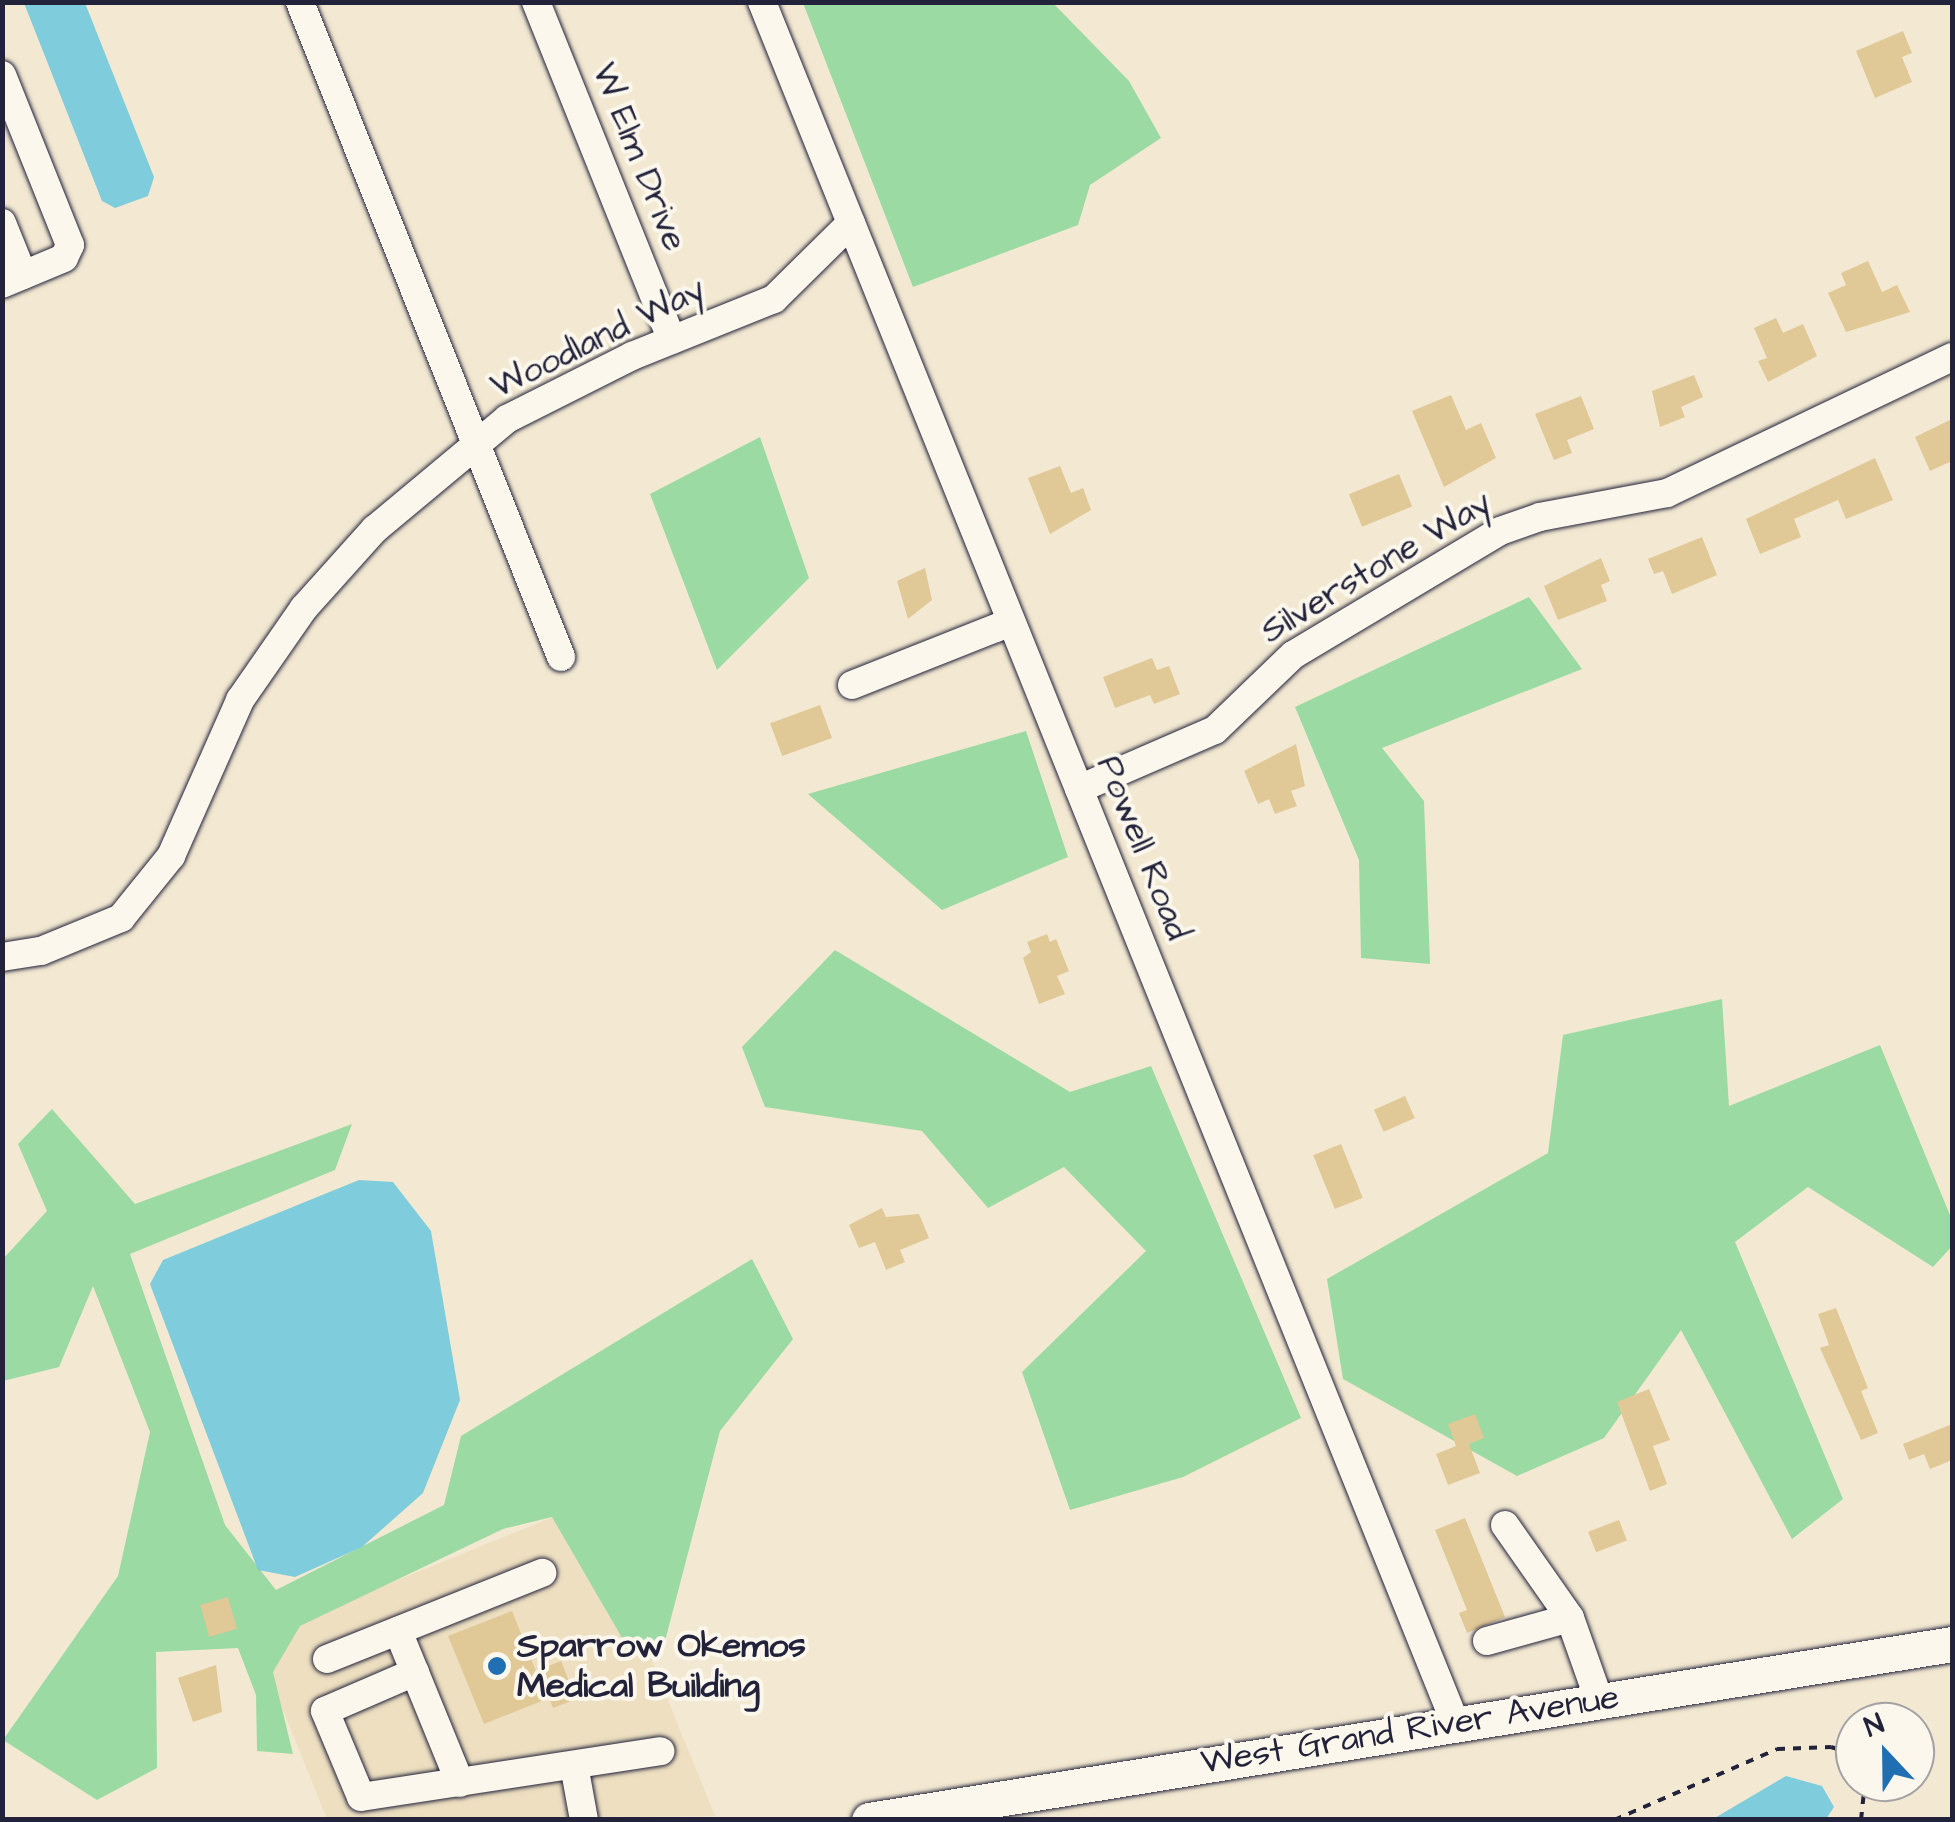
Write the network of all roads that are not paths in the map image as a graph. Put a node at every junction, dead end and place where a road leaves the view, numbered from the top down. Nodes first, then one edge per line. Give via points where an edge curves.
1 (300, 2) edge
2 (536, 2) edge
3 (762, 2) edge
4 (2, 75) edge
5 (2, 223) edge
6 (850, 223) junction
7 (13, 279) edge
8 (672, 340) junction
9 (1952, 357) edge
10 (479, 442) junction
11 (1011, 622) junction
12 (561, 657) dead end
13 (852, 685) dead end
14 (1079, 789) junction
15 (2, 957) edge
16 (1505, 1526) dead end
17 (542, 1573) dead end
18 (1570, 1618) junction
19 (398, 1631) junction
20 (1486, 1641) dead end
21 (1952, 1644) edge
22 (327, 1660) dead end
23 (414, 1672) junction
24 (1599, 1700) junction
25 (1455, 1722) junction
26 (660, 1751) dead end
27 (574, 1764) junction
28 (460, 1783) junction
29 (584, 1820) edge
30 (869, 1820) edge

1 - 10 street
2 - 8 street, W Elm Drive
3 - 6 street, Powell Road
4 - 7 street via 70,245 64,258
5 - 7 street
6 - 8 street, Woodland Way via 774,299
6 - 11 street, Powell Road
8 - 10 street, Woodland Way via 507,419
9 - 14 street, Silverstone Way via 1667,494 1500,531 1293,656 1215,730
10 - 12 street
10 - 15 street, Woodland Way via 374,529 304,608 240,700 171,856 121,918 41,951
11 - 13 street
11 - 14 street, Powell Road
14 - 25 street, Powell Road
16 - 18 street
17 - 19 street
18 - 20 street
18 - 24 street
19 - 22 street
19 - 23 street
21 - 24 main road, West Grand River Avenue
23 - 28 street
23 - 28 street via 325,1711 354,1790 370,1798
24 - 25 main road, West Grand River Avenue
25 - 30 main road, West Grand River Avenue
26 - 27 street
27 - 28 street
27 - 29 street

